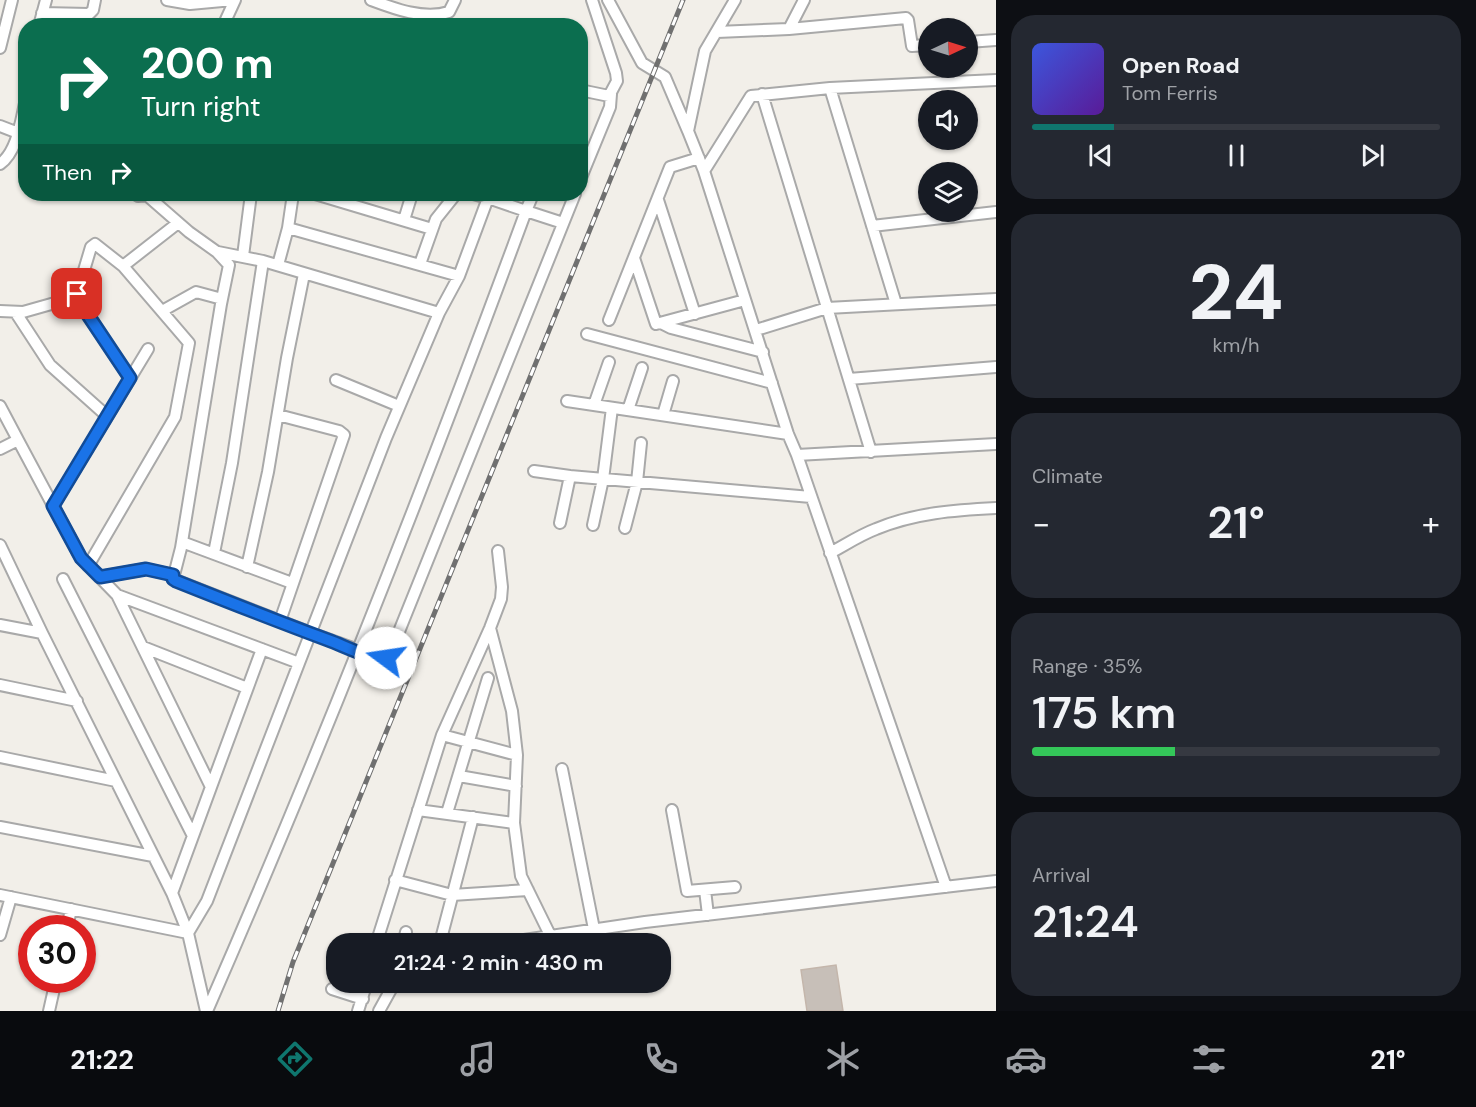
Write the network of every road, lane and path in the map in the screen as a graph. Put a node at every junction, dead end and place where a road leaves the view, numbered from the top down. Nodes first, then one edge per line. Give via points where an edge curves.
1 (12, 0) edge
2 (46, 0) edge
3 (95, 0) edge
4 (167, 0) edge
5 (234, 0) edge
6 (371, 0) edge
7 (455, 0) edge
8 (591, 0) edge
9 (608, 0) edge
10 (735, 0) edge
11 (804, 0) edge
12 (42, 13) junction
13 (41, 18) edge
14 (227, 18) edge
15 (789, 29) junction
16 (717, 32) junction
17 (996, 40) edge
18 (978, 41) edge
19 (918, 46) edge
20 (0, 48) edge
21 (996, 80) edge
22 (830, 88) junction
23 (588, 92) edge
24 (611, 94) junction
25 (762, 94) junction
26 (0, 126) edge
27 (688, 131) junction
28 (18, 133) edge
29 (18, 139) edge
30 (699, 158) junction
31 (588, 160) edge
32 (0, 164) edge
33 (704, 171) junction
34 (658, 200) junction
35 (155, 201) edge
36 (251, 201) edge
37 (292, 201) edge
38 (339, 201) edge
39 (410, 201) edge
40 (449, 201) edge
41 (487, 201) edge
42 (497, 201) edge
43 (530, 201) edge
44 (572, 201) edge
45 (526, 211) junction
46 (996, 212) edge
47 (404, 220) junction
48 (178, 223) junction
49 (563, 223) junction
50 (872, 226) junction
51 (288, 228) junction
52 (432, 229) junction
53 (217, 252) junction
54 (243, 256) junction
55 (634, 258) junction
56 (263, 261) junction
57 (420, 264) junction
58 (123, 266) junction
59 (278, 266) junction
60 (304, 274) junction
61 (459, 276) junction
62 (76, 297) junction
63 (222, 299) junction
64 (996, 299) edge
65 (745, 300) junction
66 (896, 304) junction
67 (827, 308) junction
68 (162, 311) junction
69 (0, 312) edge
70 (16, 313) junction
71 (439, 313) junction
72 (695, 314) junction
73 (609, 320) dead end
74 (661, 323) junction
75 (756, 330) junction
76 (587, 334) dead end
77 (148, 350) dead end
78 (763, 352) junction
79 (609, 362) dead end
80 (996, 366) edge
81 (642, 368) dead end
82 (130, 378) junction
83 (849, 379) junction
84 (336, 380) dead end
85 (673, 381) dead end
86 (772, 383) junction
87 (567, 401) dead end
88 (594, 405) junction
89 (0, 406) edge
90 (399, 406) junction
91 (612, 408) junction
92 (628, 410) junction
93 (278, 415) junction
94 (663, 415) junction
95 (107, 416) junction
96 (788, 434) junction
97 (18, 440) junction
98 (641, 443) dead end
99 (996, 444) edge
100 (0, 449) edge
101 (871, 452) junction
102 (797, 455) junction
103 (534, 471) dead end
104 (570, 476) junction
105 (603, 479) junction
106 (637, 482) junction
107 (810, 497) junction
108 (53, 506) junction
109 (996, 508) edge
110 (560, 523) dead end
111 (592, 525) dead end
112 (625, 528) dead end
113 (182, 542) junction
114 (0, 545) edge
115 (498, 551) dead end
116 (214, 553) junction
117 (830, 553) junction
118 (88, 566) junction
119 (247, 567) junction
120 (173, 575) junction
121 (100, 577) junction
122 (63, 579) dead end
123 (292, 584) junction
124 (117, 595) junction
125 (280, 621) junction
126 (0, 625) edge
127 (490, 628) junction
128 (42, 633) junction
129 (311, 633) junction
130 (143, 647) junction
131 (262, 649) junction
132 (356, 650) junction
133 (299, 663) junction
134 (488, 678) dead end
135 (0, 685) edge
136 (247, 688) junction
137 (77, 701) junction
138 (442, 735) junction
139 (469, 742) junction
140 (517, 755) junction
141 (0, 757) edge
142 (562, 769) dead end
143 (459, 776) junction
144 (116, 781) junction
145 (516, 786) junction
146 (211, 787) junction
147 (418, 810) junction
148 (672, 810) dead end
149 (447, 813) junction
150 (473, 817) junction
151 (514, 823) junction
152 (0, 827) edge
153 (193, 836) junction
154 (153, 856) junction
155 (395, 880) junction
156 (996, 881) edge
157 (735, 887) dead end
158 (946, 887) junction
159 (528, 890) junction
160 (705, 890) junction
161 (172, 893) junction
162 (6, 896) edge
163 (452, 896) junction
164 (71, 909) junction
165 (70, 915) edge
166 (708, 915) junction
167 (594, 929) junction
168 (188, 933) junction
169 (379, 933) edge
170 (443, 933) edge
171 (549, 933) edge
172 (565, 933) edge
173 (0, 935) edge
174 (53, 993) edge
175 (344, 993) edge
176 (364, 993) edge
177 (389, 993) edge
178 (363, 999) junction
179 (49, 1011) edge
180 (207, 1011) edge
181 (358, 1011) edge
182 (379, 1011) edge

1 - 20 street
2 - 12 street
3 - 12 street via 89,14
4 - 5 street via 190,4
5 - 14 street
6 - 7 street via 399,10 435,15 449,12
8 - 24 street via 617,76
9 - 27 street via 642,63 665,77
10 - 16 street
11 - 15 street
12 - 13 street
15 - 16 street
15 - 19 street via 906,18 912,46
16 - 27 street via 704,55
17 - 18 street
21 - 22 street
22 - 25 street
22 - 50 street
23 - 24 street via 606,97
24 - 31 street
25 - 33 street via 751,96
25 - 67 street
26 - 28 street
27 - 30 street
29 - 32 street
30 - 33 street
30 - 34 street via 670,167
33 - 65 street
34 - 55 street
34 - 72 street
35 - 48 street
36 - 54 street
37 - 51 street
38 - 47 street
39 - 47 street
40 - 52 street
41 - 61 street
42 - 45 street
43 - 45 street
44 - 49 street
45 - 49 street
45 - 132 street via 462,386
46 - 50 street
47 - 52 street
48 - 53 street
48 - 58 street
49 - 132 street via 390,654 381,658
50 - 66 street
51 - 57 street
51 - 59 street
52 - 57 street
53 - 54 street
53 - 63 street via 229,265
54 - 56 street
55 - 73 street
55 - 74 street via 655,323
56 - 59 street
56 - 116 street
57 - 61 street
58 - 62 street via 93,245
58 - 68 street
59 - 60 street
60 - 71 street
60 - 93 street
61 - 71 street
62 - 70 street
62 - 82 street
63 - 68 street via 196,292
63 - 113 street
64 - 66 street
65 - 72 street
65 - 75 street
66 - 67 street
67 - 75 street
67 - 83 street
68 - 118 street via 189,343 175,417
69 - 70 street
70 - 95 street via 50,365
71 - 90 street
72 - 74 street
74 - 78 street
75 - 78 street
76 - 86 street
77 - 82 street
78 - 86 street
79 - 88 street
80 - 83 street
81 - 92 street
82 - 95 street
83 - 101 street
84 - 90 street
85 - 94 street
86 - 96 street
87 - 88 street
88 - 91 street
89 - 97 street
90 - 129 street
91 - 92 street
91 - 105 street
92 - 94 street
93 - 119 street
93 - 123 street via 344,435
94 - 96 street
95 - 108 street
96 - 102 street
97 - 100 street
97 - 108 street
98 - 106 street
99 - 101 street
101 - 102 street
102 - 107 street
103 - 104 street
104 - 105 street
104 - 110 street
105 - 106 street
105 - 111 street
106 - 107 street
106 - 112 street
107 - 117 street
108 - 118 street
109 - 117 street via 902,520
113 - 116 street
113 - 120 street
114 - 128 street
115 - 127 street via 502,592
116 - 119 street
117 - 158 street
118 - 121 street
119 - 123 street
120 - 121 street via 146,569
120 - 125 street via 176,581
121 - 124 street
122 - 153 street
123 - 125 street
124 - 130 street
124 - 131 street
125 - 129 street
126 - 128 street
127 - 138 street
127 - 140 street via 512,711
128 - 137 street
129 - 132 street
129 - 133 street
130 - 136 street
130 - 146 street
131 - 133 street
131 - 136 street
132 - 180 street via 282,839
133 - 168 street via 207,901
134 - 139 street
135 - 137 street
136 - 146 street
137 - 144 street
138 - 139 street
138 - 147 street
139 - 140 street
139 - 143 street
140 - 145 street
141 - 144 street
142 - 167 street
143 - 145 street
143 - 149 street
144 - 154 street
145 - 151 street
146 - 153 street
147 - 149 street
147 - 155 street
148 - 160 street via 685,889
149 - 150 street
150 - 151 street
150 - 163 street
151 - 159 street via 520,876
152 - 154 street
153 - 161 street
154 - 161 street
155 - 163 street
155 - 169 street
156 - 158 street
157 - 160 street
158 - 166 street
159 - 163 street
159 - 171 street
160 - 166 street
161 - 168 street
162 - 164 street
162 - 173 street
163 - 170 street
164 - 165 street
164 - 168 street
166 - 167 street
167 - 172 street
168 - 180 street
174 - 179 street
175 - 178 street
176 - 178 street
177 - 182 street
178 - 181 street

